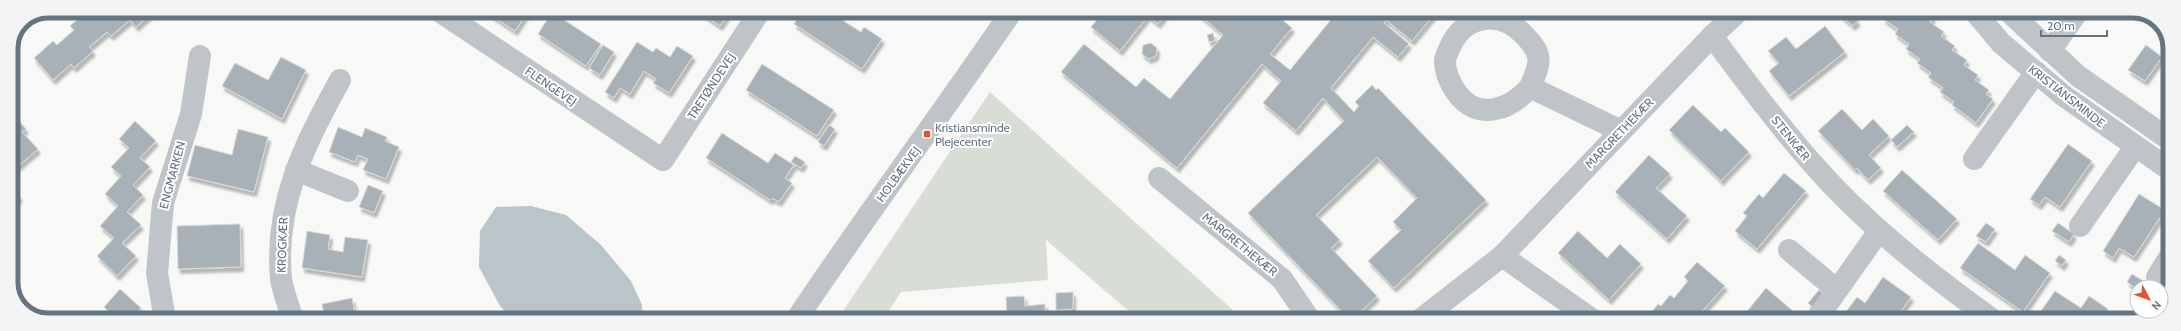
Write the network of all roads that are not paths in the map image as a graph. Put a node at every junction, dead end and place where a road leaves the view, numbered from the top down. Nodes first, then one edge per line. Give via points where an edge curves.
1 (449, 18) edge
2 (755, 18) edge
3 (1007, 18) edge
4 (1731, 18) edge
5 (1980, 18) edge
6 (2015, 18) edge
7 (2073, 18) edge
8 (1712, 36) junction
9 (2050, 51) junction
10 (200, 56) dead end
11 (2036, 72) junction
12 (340, 80) dead end
13 (1530, 87) junction
14 (1621, 132) junction
15 (2163, 135) edge
16 (2135, 147) junction
17 (1974, 159) dead end
18 (663, 160) joint
19 (2163, 165) edge
20 (296, 170) junction
21 (1159, 178) dead end
22 (348, 191) dead end
23 (2080, 226) dead end
24 (1879, 231) junction
25 (1789, 250) dead end
26 (1502, 256) junction
27 (837, 258) junction
28 (2163, 266) edge
29 (2156, 276) dead end
30 (1837, 290) junction
31 (164, 313) edge
32 (291, 313) edge
33 (794, 313) edge
34 (801, 313) edge
35 (1305, 313) edge
36 (1429, 313) edge
37 (1583, 313) edge
38 (1821, 313) edge
39 (1983, 313) edge

1 - 18 street, FLENGEVEJ
2 - 18 street, TRETØNDEVEJ
3 - 27 street, HOLBÆKVEJ via 928,134
4 - 8 street, MARGRETHEKÆR
5 - 11 street, KRISTIANSMINDE via 2001,43
6 - 9 street, KRISTIANSMINDE
7 - 9 street
8 - 14 street, MARGRETHEKÆR
8 - 24 street, STENKÆR via 1812,163
9 - 15 street, KRISTIANSMINDE via 2078,76
10 - 31 street, ENGMARKEN via 191,114 163,203 157,273
11 - 16 street, KRISTIANSMINDE via 2064,96
11 - 17 street
12 - 20 street, KROGKÆR
13 - 13 street via 1540,64 1534,44 1514,24 1494,18 1471,22 1454,38 1444,60 1450,82 1461,100 1484,111 1506,107 1520,100
13 - 14 street
14 - 26 street, MARGRETHEKÆR
16 - 19 street, KRISTIANSMINDE
16 - 23 street
20 - 22 street
20 - 32 street, KROGKÆR via 283,211 280,242 281,280
21 - 35 street, MARGRETHEKÆR via 1282,279
24 - 30 street
24 - 39 street, STENKÆR via 1931,275
25 - 30 street
26 - 36 street, MARGRETHEKÆR
26 - 37 street
27 - 33 street, HOLBÆKVEJ
27 - 34 street, HOLBÆKVEJ
28 - 29 street
30 - 38 street

